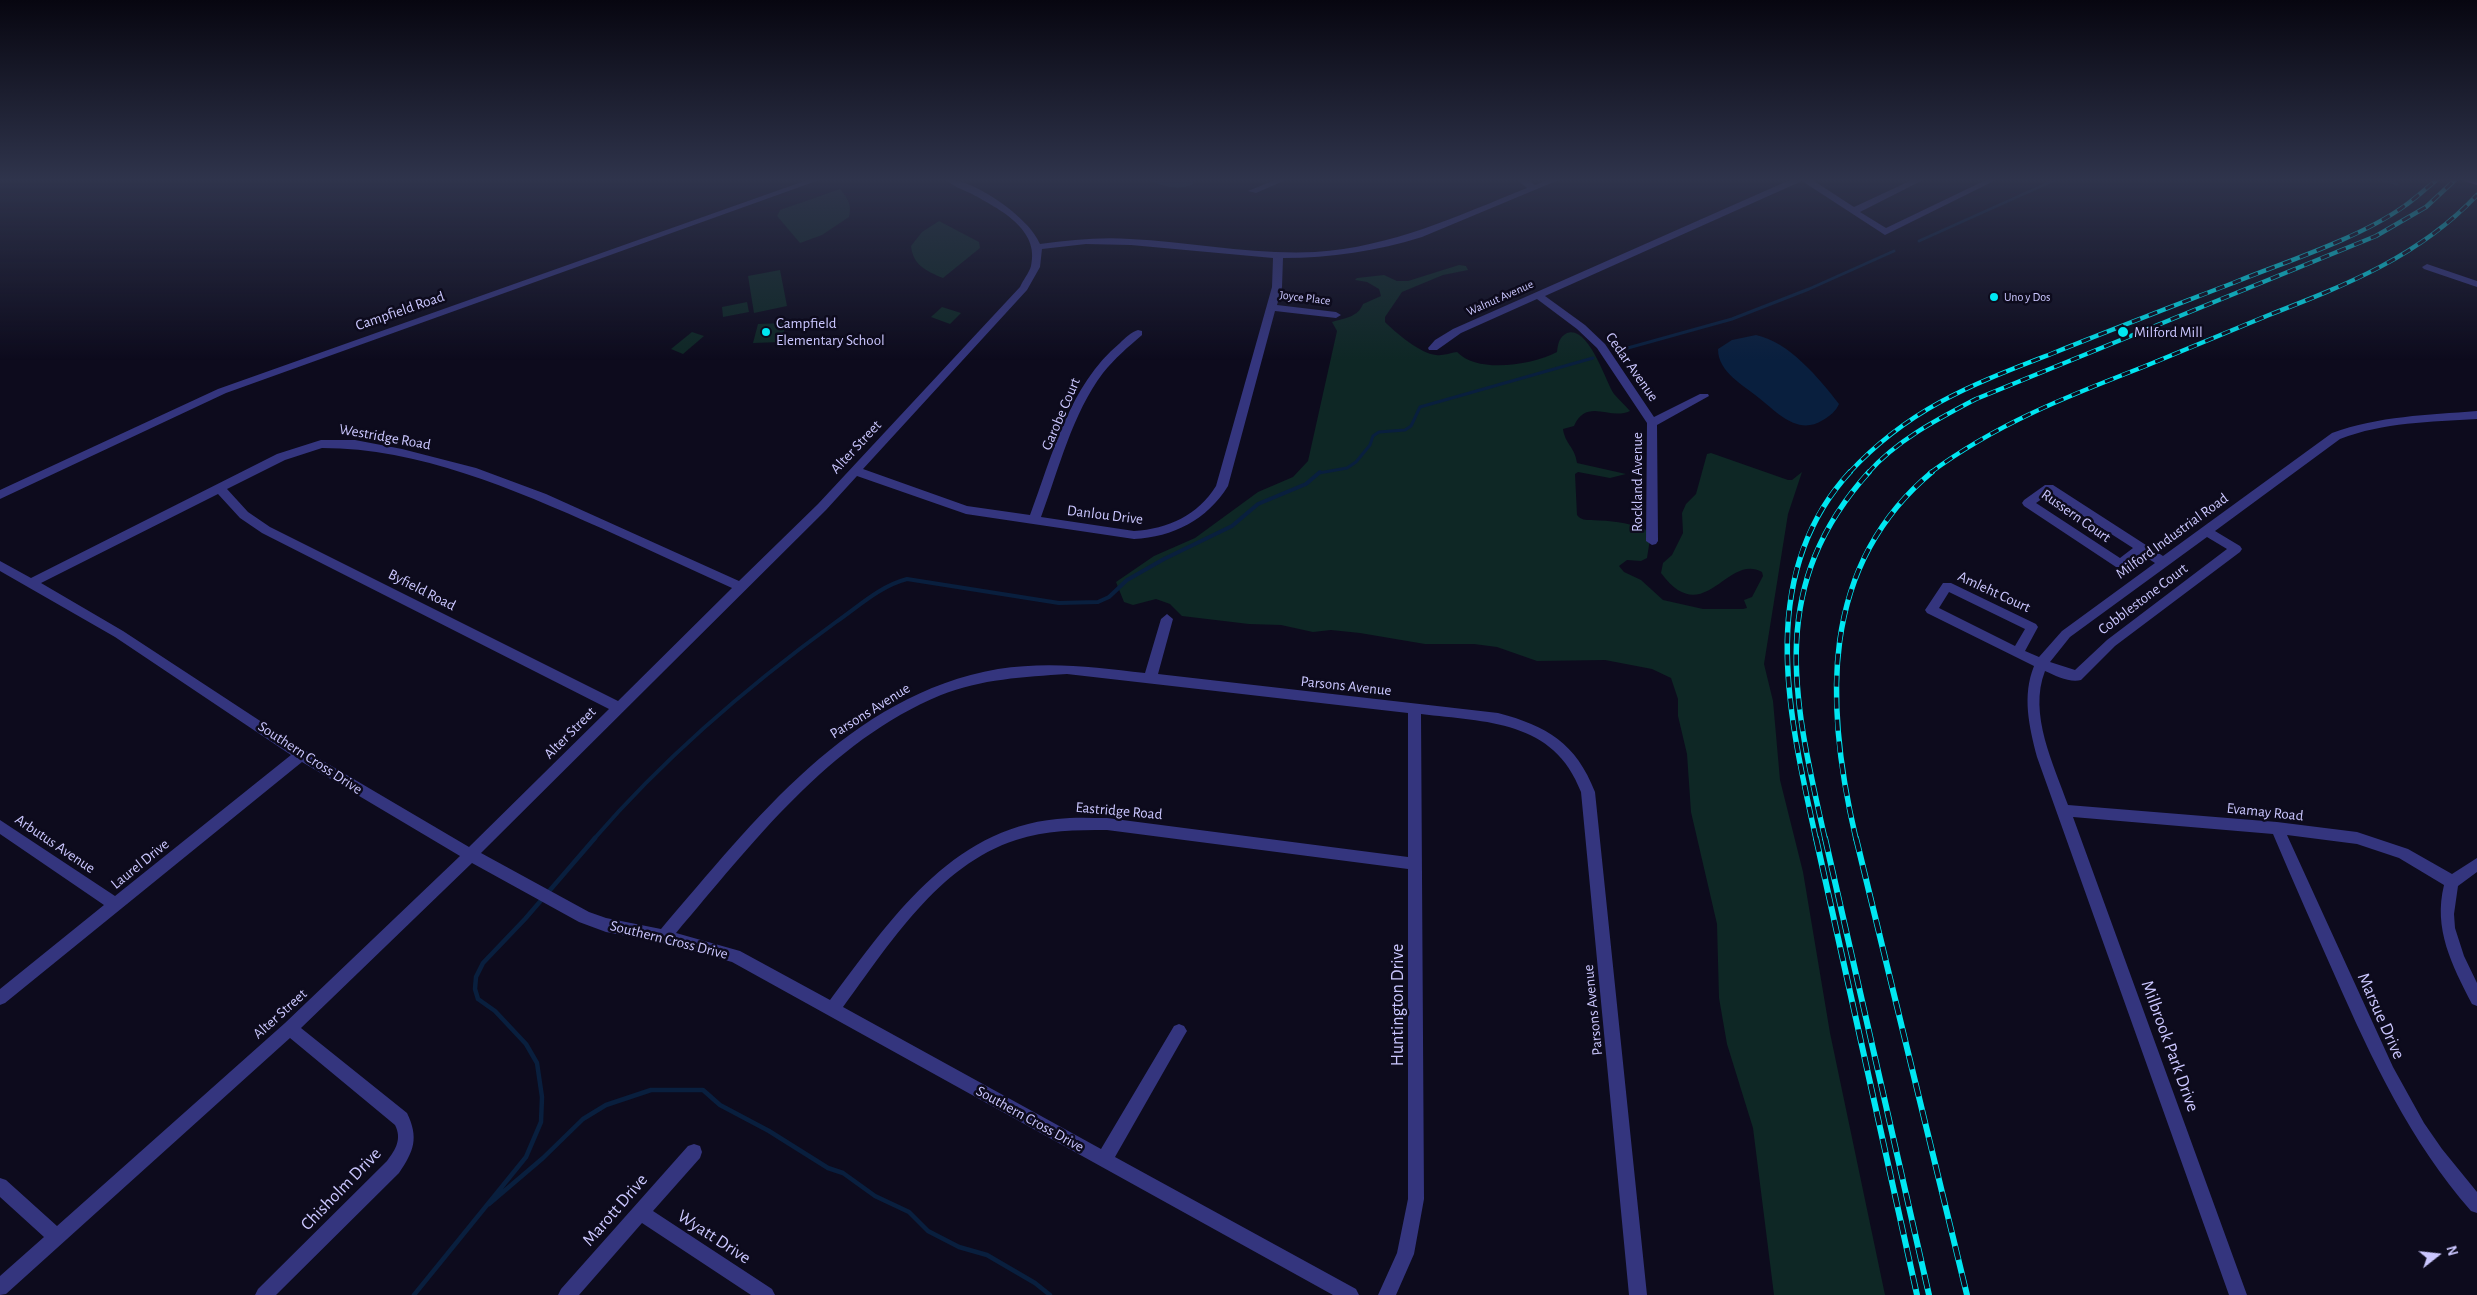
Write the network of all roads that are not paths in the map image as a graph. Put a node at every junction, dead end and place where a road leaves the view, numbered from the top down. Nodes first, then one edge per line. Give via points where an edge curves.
1 (648, 239) edge
2 (1035, 239) edge
3 (1405, 239) edge
4 (1663, 239) edge
5 (1039, 247) junction
6 (1278, 255) junction
7 (2427, 267) dead end
8 (2477, 284) edge
9 (1537, 295) junction
10 (1271, 307) junction
11 (1336, 315) dead end
12 (1138, 334) dead end
13 (1434, 348) dead end
14 (1704, 396) dead end
15 (2477, 415) edge
16 (1652, 423) junction
17 (856, 472) junction
18 (219, 488) junction
19 (0, 495) edge
20 (1034, 521) junction
21 (2207, 530) junction
22 (1652, 540) dead end
23 (2141, 548) junction
24 (2163, 562) junction
25 (0, 565) edge
26 (31, 583) junction
27 (741, 587) junction
28 (1167, 619) dead end
29 (2018, 653) junction
30 (2041, 664) junction
31 (1150, 679) junction
32 (620, 708) junction
33 (1414, 709) junction
34 (302, 754) junction
35 (2065, 811) junction
36 (0, 826) edge
37 (2277, 828) junction
38 (472, 854) junction
39 (1416, 864) junction
40 (2477, 864) edge
41 (2452, 882) junction
42 (116, 904) junction
43 (664, 936) junction
44 (0, 998) edge
45 (2477, 999) edge
46 (832, 1009) junction
47 (290, 1028) junction
48 (1179, 1031) dead end
49 (694, 1152) dead end
50 (1104, 1160) junction
51 (0, 1186) edge
52 (2477, 1205) edge
53 (640, 1212) junction
54 (57, 1237) junction
55 (0, 1288) edge
56 (264, 1295) edge
57 (568, 1295) edge
58 (766, 1295) edge
59 (1350, 1295) edge
60 (1387, 1295) edge
61 (1638, 1295) edge
62 (2238, 1295) edge

1 - 19 street, Campfield Road via 229,388
2 - 5 street
3 - 6 street via 1328,254
4 - 9 street, Walnut Avenue
5 - 6 street via 1115,241
5 - 17 street, Alter Street via 1037,268 1024,288
6 - 10 street, Danlou Drive via 1277,287
7 - 8 street
9 - 13 street, Walnut Avenue via 1457,331
9 - 16 street, Cedar Avenue via 1592,337 1610,358
10 - 11 street, Joyce Place
10 - 20 street, Danlou Drive via 1222,486 1209,505 1171,528 1146,536
12 - 20 street, Garobe Court via 1113,353 1087,387
14 - 16 street, Rockland Avenue
15 - 21 street, Milford Industrial Road via 2387,421 2352,429 2331,440
16 - 22 street, Rockland Avenue
17 - 20 street, Danlou Drive via 942,503
17 - 27 street, Alter Street
18 - 26 street, Westridge Road
18 - 27 street, Westridge Road via 280,457 321,444 355,444 402,452 503,482
18 - 32 street, Byfield Road via 244,515 266,530
21 - 24 street, Milford Industrial Road
21 - 30 street, Cobblestone Court via 2236,549 2111,643 2081,674 2071,676
23 - 23 street, Russern Court via 2049,488 2028,503 2120,564
23 - 24 street, Russern Court
24 - 30 street, Milford Industrial Road via 2066,634
25 - 26 street, Southern Cross Drive
26 - 34 street, Southern Cross Drive via 119,634
27 - 32 street, Alter Street
28 - 31 street
29 - 29 street, Amleht Court via 1931,610 1947,586 2032,627
29 - 30 street, Amleht Court
30 - 35 street, Milford Industrial Road via 2034,712 2038,735
31 - 33 street, Parsons Avenue
31 - 43 street, Parsons Avenue via 1067,669 1016,670 952,686 896,710 843,745 791,791
32 - 38 street, Alter Street
33 - 39 street, Huntington Drive
33 - 61 street, Parsons Avenue via 1498,718 1533,728 1562,748 1584,778 1588,792
34 - 38 street, Southern Cross Drive
34 - 42 street, Laurel Drive
35 - 37 street, Evamay Road
35 - 62 street, Milbrook Park Drive
36 - 42 street, Arbutus Avenue
37 - 41 street, Evamay Road via 2357,838 2384,845
37 - 52 street, Marsue Drive via 2381,1063 2435,1154
38 - 43 street, Southern Cross Drive via 584,917
38 - 47 street, Alter Street
39 - 46 street, Eastridge Road via 1100,824 1048,825 989,844 937,879 916,900
39 - 60 street, Huntington Drive via 1416,1199 1405,1254
40 - 41 street
41 - 45 street via 2446,898 2448,932 2455,955
42 - 44 street, Laurel Drive
43 - 46 street, Southern Cross Drive via 735,956
46 - 50 street, Southern Cross Drive
47 - 54 street, Alter Street
47 - 56 street, Chisholm Drive via 401,1119 407,1129 406,1142 393,1167
48 - 50 street
49 - 53 street, Marott Drive
50 - 59 street, Southern Cross Drive
51 - 54 street
53 - 57 street, Marott Drive
53 - 58 street, Wyatt Drive
54 - 55 street, Alter Street

